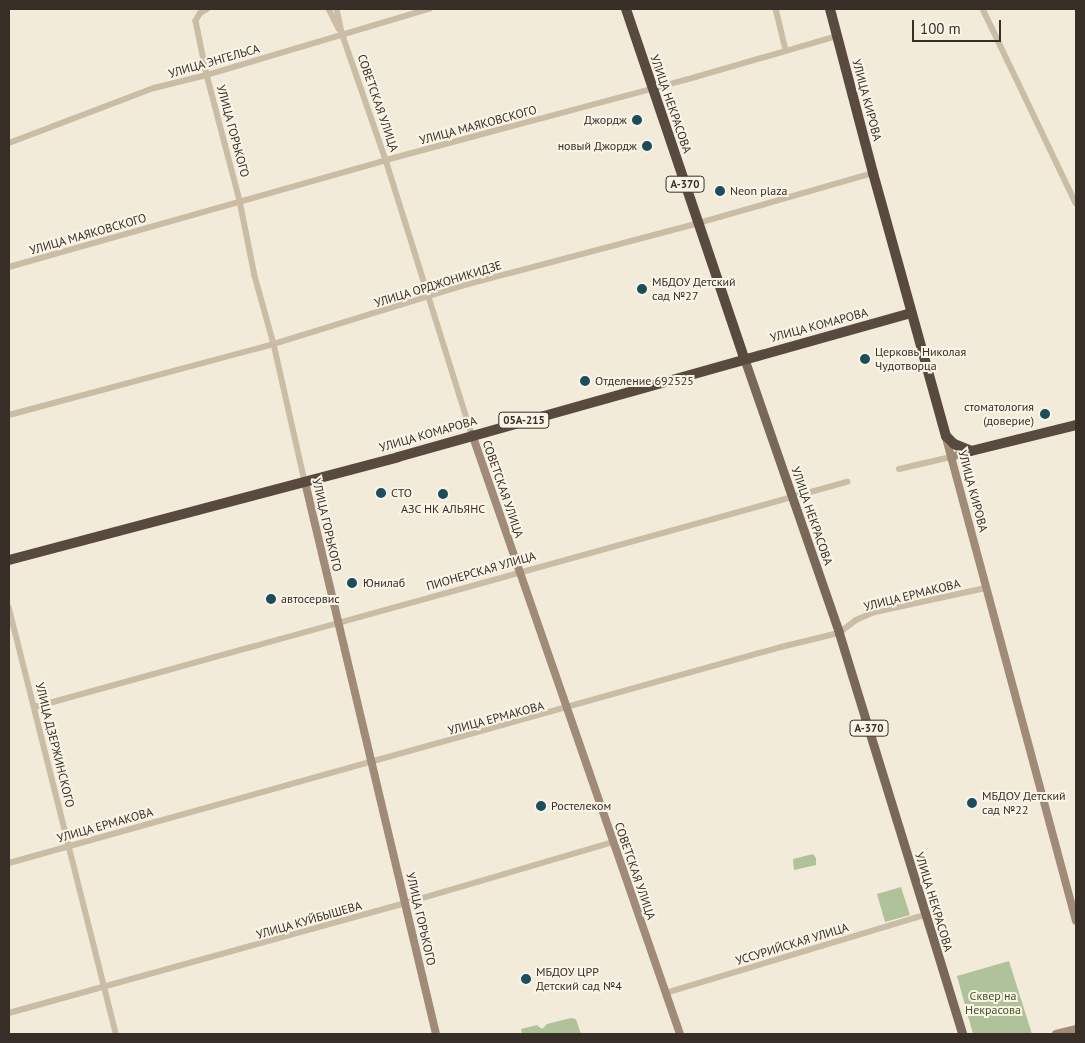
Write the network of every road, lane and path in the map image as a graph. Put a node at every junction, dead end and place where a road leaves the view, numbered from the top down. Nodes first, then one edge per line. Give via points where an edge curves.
1 (208, 9) edge
2 (329, 9) edge
3 (337, 9) edge
4 (429, 9) edge
5 (626, 9) edge
6 (776, 9) edge
7 (830, 9) edge
8 (983, 9) edge
9 (342, 33) junction
10 (837, 36) junction
11 (786, 50) junction
12 (207, 75) junction
13 (653, 88) junction
14 (9, 142) edge
15 (386, 160) junction
16 (873, 173) junction
17 (240, 201) junction
18 (1076, 203) edge
19 (699, 223) junction
20 (9, 267) edge
21 (428, 296) junction
22 (911, 313) junction
23 (274, 344) junction
24 (744, 358) junction
25 (9, 415) edge
26 (1076, 425) edge
27 (472, 434) junction
28 (946, 436) junction
29 (972, 451) junction
30 (951, 457) junction
31 (899, 469) dead end
32 (305, 482) junction
33 (847, 482) dead end
34 (792, 496) junction
35 (9, 560) edge
36 (520, 573) junction
37 (986, 588) junction
38 (9, 607) edge
39 (338, 623) junction
40 (839, 633) junction
41 (35, 707) junction
42 (567, 709) junction
43 (371, 762) junction
44 (612, 842) junction
45 (69, 846) junction
46 (9, 863) edge
47 (406, 903) junction
48 (924, 915) junction
49 (1076, 921) edge
50 (104, 986) junction
51 (666, 993) junction
52 (9, 1013) edge
53 (1076, 1029) edge
54 (116, 1034) edge
55 (436, 1034) edge
56 (680, 1034) edge
57 (962, 1034) edge
58 (1056, 1034) edge

1 - 12 street, УЛИЦА ГОРЬКОГО via 196,21
2 - 9 street, СОВЕТСКАЯ УЛИЦА
3 - 9 street, СОВЕТСКАЯ УЛИЦА
4 - 9 street, УЛИЦА ЭНГЕЛЬСА
5 - 13 highway, УЛИЦА НЕКРАСОВА / А-370
6 - 11 street
7 - 10 highway, УЛИЦА КИРОВА
8 - 18 street
9 - 12 street, УЛИЦА ЭНГЕЛЬСА
9 - 15 street, СОВЕТСКАЯ УЛИЦА
10 - 11 street, УЛИЦА МАЯКОВСКОГО
10 - 16 highway, УЛИЦА КИРОВА
11 - 13 street, УЛИЦА МАЯКОВСКОГО
12 - 14 street, УЛИЦА ЭНГЕЛЬСА via 154,88
12 - 17 street, УЛИЦА ГОРЬКОГО
13 - 15 street, УЛИЦА МАЯКОВСКОГО
13 - 19 highway, УЛИЦА НЕКРАСОВА / А-370
15 - 17 street, УЛИЦА МАЯКОВСКОГО
15 - 21 street, СОВЕТСКАЯ УЛИЦА
16 - 19 street, УЛИЦА ОРДЖОНИКИДЗЕ
16 - 22 highway, УЛИЦА КИРОВА
17 - 20 street, УЛИЦА МАЯКОВСКОГО
17 - 23 street, УЛИЦА ГОРЬКОГО via 255,276
19 - 21 street, УЛИЦА ОРДЖОНИКИДЗЕ
19 - 24 highway, УЛИЦА НЕКРАСОВА / А-370
21 - 23 street, УЛИЦА ОРДЖОНИКИДЗЕ
21 - 27 street, СОВЕТСКАЯ УЛИЦА
22 - 24 highway, УЛИЦА КОМАРОВА
22 - 28 highway, УЛИЦА КИРОВА
23 - 25 street, УЛИЦА ОРДЖОНИКИДЗЕ
23 - 32 street, УЛИЦА ГОРЬКОГО
24 - 27 highway, УЛИЦА КОМАРОВА / 05А-215
24 - 34 main road, УЛИЦА НЕКРАСОВА / А-370
26 - 29 highway
27 - 32 highway, УЛИЦА КОМАРОВА / 05А-215
27 - 36 main road, СОВЕТСКАЯ УЛИЦА
28 - 29 highway via 954,444
28 - 30 main road, УЛИЦА КИРОВА
29 - 30 main road
30 - 31 street
30 - 37 main road, УЛИЦА КИРОВА
32 - 35 highway, УЛИЦА КОМАРОВА / 05А-215
32 - 39 main road, УЛИЦА ГОРЬКОГО
33 - 34 street, ПИОНЕРСКАЯ УЛИЦА
34 - 36 street, ПИОНЕРСКАЯ УЛИЦА
34 - 40 main road, УЛИЦА НЕКРАСОВА / А-370
36 - 39 street, ПИОНЕРСКАЯ УЛИЦА
36 - 42 main road, СОВЕТСКАЯ УЛИЦА
37 - 40 street, УЛИЦА ЕРМАКОВА via 875,612 856,620
37 - 49 main road, УЛИЦА КИРОВА
38 - 41 street, УЛИЦА ДЗЕРЖИНСКОГО
39 - 41 street, ПИОНЕРСКАЯ УЛИЦА
39 - 43 main road, УЛИЦА ГОРЬКОГО
40 - 42 street, УЛИЦА ЕРМАКОВА
40 - 48 main road, УЛИЦА НЕКРАСОВА / А-370
41 - 45 street, УЛИЦА ДЗЕРЖИНСКОГО
42 - 43 street, УЛИЦА ЕРМАКОВА
42 - 44 main road, СОВЕТСКАЯ УЛИЦА
43 - 45 street, УЛИЦА ЕРМАКОВА
43 - 47 main road, УЛИЦА ГОРЬКОГО
44 - 47 street, УЛИЦА КУЙБЫШЕВА
44 - 51 main road, СОВЕТСКАЯ УЛИЦА
45 - 46 street, УЛИЦА ЕРМАКОВА
45 - 50 street, УЛИЦА ДЗЕРЖИНСКОГО
47 - 50 street, УЛИЦА КУЙБЫШЕВА
47 - 55 main road, УЛИЦА ГОРЬКОГО
48 - 51 street, УССУРИЙСКАЯ УЛИЦА
48 - 57 main road, УЛИЦА НЕКРАСОВА / А-370
50 - 52 street, УЛИЦА КУЙБЫШЕВА
50 - 54 street, УЛИЦА ДЗЕРЖИНСКОГО
51 - 56 main road, СОВЕТСКАЯ УЛИЦА
53 - 58 main road

